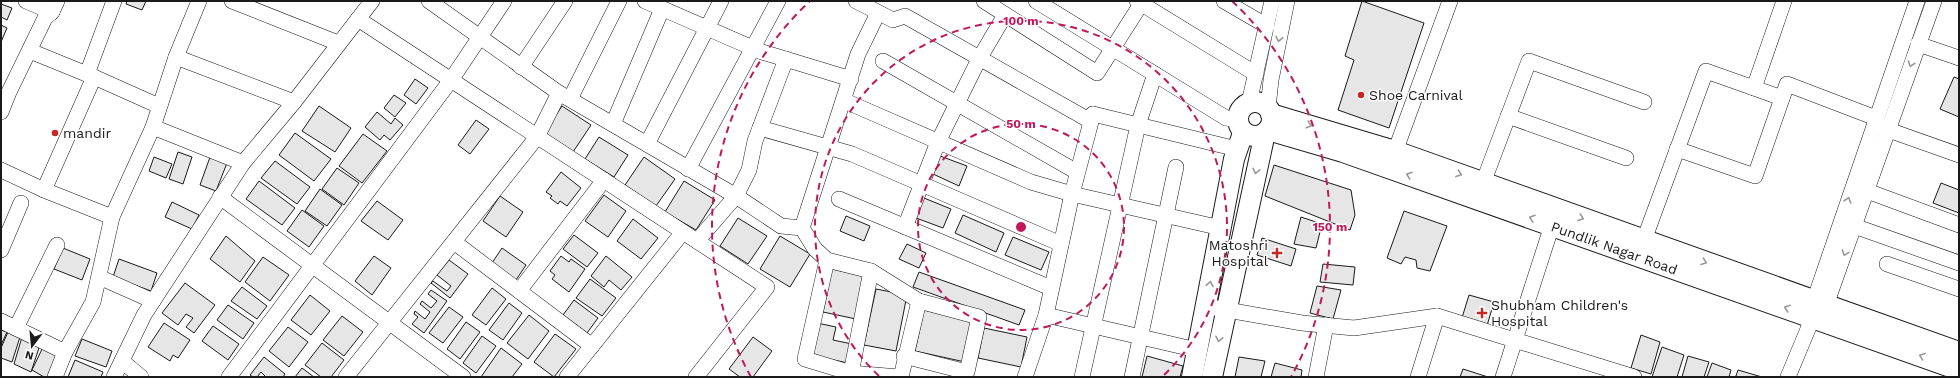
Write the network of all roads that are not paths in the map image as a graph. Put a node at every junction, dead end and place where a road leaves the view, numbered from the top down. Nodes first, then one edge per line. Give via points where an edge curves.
1 (26, 1) edge
2 (114, 1) edge
3 (199, 1) edge
4 (232, 1) edge
5 (372, 1) edge
6 (429, 1) edge
7 (504, 1) edge
8 (565, 1) edge
9 (619, 1) edge
10 (645, 1) edge
11 (721, 1) edge
12 (778, 1) edge
13 (856, 1) edge
14 (984, 1) edge
15 (1036, 1) edge
16 (1224, 1) edge
17 (1272, 1) edge
18 (1287, 1) edge
19 (1450, 1) edge
20 (1784, 1) edge
21 (1917, 1) edge
22 (1934, 1) edge
23 (1141, 2) edge
24 (448, 6) edge
25 (54, 7) edge
26 (669, 8) edge
27 (878, 13) junction
28 (1005, 14) junction
29 (358, 19) junction
30 (1267, 26) junction
31 (706, 28) junction
32 (480, 36) junction
33 (338, 43) junction
34 (1918, 44) junction
35 (753, 48) junction
36 (1113, 48) junction
37 (30, 51) junction
38 (176, 57) junction
39 (1959, 58) edge
40 (786, 59) junction
41 (980, 59) junction
42 (883, 61) dead end
43 (521, 66) junction
44 (1155, 74) junction
45 (1256, 74) junction
46 (91, 75) junction
47 (852, 79) junction
48 (451, 80) junction
49 (1754, 88) junction
50 (564, 96) junction
51 (1782, 98) junction
52 (845, 101) junction
53 (294, 102) junction
54 (1644, 102) dead end
55 (958, 103) junction
56 (159, 106) junction
57 (1, 112) edge
58 (1093, 114) junction
59 (1508, 116) junction
60 (1264, 118) junction
61 (1875, 121) junction
62 (613, 124) junction
63 (1138, 125) junction
64 (153, 127) junction
65 (760, 128) junction
66 (1888, 130) junction
67 (1239, 134) junction
68 (537, 137) junction
69 (938, 142) junction
70 (647, 144) junction
71 (829, 147) junction
72 (1677, 149) junction
73 (1959, 155) edge
74 (1626, 158) dead end
75 (1392, 159) junction
76 (243, 163) junction
77 (1176, 167) dead end
78 (688, 169) junction
79 (1, 170) edge
80 (1078, 172) junction
81 (604, 180) junction
82 (1483, 183) junction
83 (922, 184) junction
84 (44, 190) junction
85 (1867, 191) junction
86 (1072, 194) junction
87 (736, 196) junction
88 (220, 197) junction
89 (839, 199) dead end
90 (21, 203) dead end
91 (1120, 205) junction
92 (1166, 216) junction
93 (112, 217) junction
94 (1555, 218) junction
95 (1959, 225) edge
96 (1854, 226) junction
97 (905, 227) junction
98 (802, 228) junction
99 (1220, 228) junction
100 (683, 232) junction
101 (1644, 240) junction
102 (697, 241) junction
103 (454, 242) junction
104 (1061, 244) junction
105 (56, 245) dead end
106 (1, 250) edge
107 (827, 260) junction
108 (1959, 263) edge
109 (1887, 264) dead end
110 (312, 266) junction
111 (871, 271) junction
112 (99, 277) junction
113 (1051, 288) junction
114 (1959, 289) edge
115 (519, 291) junction
116 (919, 301) junction
117 (153, 302) junction
118 (1206, 306) junction
119 (1817, 308) junction
120 (1226, 309) junction
121 (1046, 315) junction
122 (1437, 316) junction
123 (1, 321) edge
124 (390, 323) junction
125 (1326, 325) junction
126 (1092, 326) junction
127 (16, 328) junction
128 (1140, 337) junction
129 (1514, 340) junction
130 (592, 346) junction
131 (1197, 350) junction
132 (65, 352) junction
133 (1959, 352) edge
134 (904, 356) junction
135 (122, 361) junction
136 (1959, 370) edge
137 (851, 372) junction
138 (454, 374) edge
139 (55, 377) edge
140 (114, 377) edge
141 (141, 377) edge
142 (229, 377) edge
143 (346, 377) edge
144 (567, 377) edge
145 (696, 377) edge
146 (900, 377) edge
147 (1025, 377) edge
148 (1082, 377) edge
149 (1132, 377) edge
150 (1192, 377) edge
151 (1212, 377) edge
152 (1316, 377) edge
153 (1418, 377) edge
154 (1503, 377) edge
155 (1634, 377) edge
156 (1788, 377) edge

1 - 25 street
2 - 46 street
3 - 38 street
4 - 33 street
5 - 29 street
6 - 24 street
7 - 32 street
8 - 43 street
9 - 50 street
10 - 26 street
11 - 31 street
12 - 35 street
13 - 27 street
14 - 28 street
15 - 36 street
16 - 30 street
17 - 30 street
18 -> 60 street
19 - 75 street
20 - 49 street
21 - 61 street
22 - 34 street
23 - 36 street
23 - 45 street
24 - 32 street
25 - 37 street via 45,18
26 - 31 street
26 - 62 street
27 - 41 street via 893,20 904,16
27 - 47 street via 858,54
28 - 36 street via 1097,73
28 - 41 street
29 - 33 street
29 - 48 street
30 - 45 street
31 - 35 street
31 - 70 street
32 - 43 street
32 - 48 street
33 - 53 street
34 - 39 street
34 -> 66 street
35 - 40 street
35 - 78 street
36 - 44 street
37 - 46 street
37 - 57 street
38 - 53 street
38 - 56 street
40 - 47 street
40 - 65 street
41 - 55 street
41 - 58 street via 1087,119
42 - 55 street
43 - 50 street
44 - 63 street
44 - 67 street via 1226,118
45 - 60 street
46 - 56 street
46 - 84 street
47 - 52 street
48 - 68 street
48 - 110 street
49 - 51 street
49 - 72 street via 1706,71
50 - 62 street
50 - 68 street
51 - 61 street via 1787,84
51 - 72 street via 1755,176
52 - 69 street
52 - 71 street
53 - 76 street
54 - 59 street via 1529,62
55 - 69 street
55 - 80 street
56 - 64 street
58 - 63 street
58 - 80 street
59 - 74 street
59 - 82 street
60 - 67 main road, Pundlik Nagar Road via 1258,136
60 - 67 main road via 1243,107 1238,113
60 - 75 main road, Pundlik Nagar Road via 1342,152
60 -> 120 main road
61 - 66 street
119 -> 61 street
62 - 70 street
63 - 67 street
63 - 91 street
64 - 76 street
64 - 93 street
65 - 71 street
65 - 87 street via 749,170
66 - 73 street
66 - 85 street
67 - 99 main road
68 - 81 street
68 - 103 street
69 - 83 street
69 - 86 street via 1031,182
70 - 78 street
71 - 83 street
71 - 98 street
72 - 101 street
75 -> 82 main road, Pundlik Nagar Road
94 -> 75 main road, Pundlik Nagar Road
76 - 88 street
77 - 92 street
78 - 87 street
79 - 84 street
80 - 86 street
81 - 100 street
81 - 115 street
82 - 94 main road, Pundlik Nagar Road
83 - 97 street
83 - 104 street
84 - 93 street
85 - 95 street
85 - 96 street
86 - 91 street
86 - 104 street
87 - 98 street via 781,226
87 - 102 street
88 - 110 street
88 - 117 street
89 - 97 street
90 - 106 street
91 - 92 street
91 - 126 street
92 - 99 street
92 - 128 street
93 - 112 street
94 -> 101 main road, Pundlik Nagar Road
119 -> 94 main road, Pundlik Nagar Road
94 - 129 street
96 - 108 street
96 -> 119 street
97 - 113 street
98 - 107 street via 814,249
118 -> 99 main road
100 - 102 street
100 - 130 street
101 -> 119 main road, Pundlik Nagar Road
102 - 145 street via 766,287
103 - 115 street
103 - 124 street
104 - 113 street
105 - 127 street
107 - 111 street
107 - 137 street via 805,359
109 - 114 street
110 - 124 street
110 - 142 street
111 - 116 street
111 - 137 street
112 - 117 street
112 - 132 street via 93,302
113 - 121 street
115 - 130 street
116 - 134 street
116 - 134 street via 979,317 967,372
117 - 135 street
118 - 120 street
118 - 131 main road
119 - 133 main road, Pundlik Nagar Road
136 -> 119 main road, Pundlik Nagar Road
119 - 156 street
120 - 125 street
120 -> 151 main road
121 - 126 street
121 - 147 street
122 - 125 street via 1354,328
122 - 129 street
122 - 153 street
123 - 127 street
124 - 138 street
124 - 143 street
125 - 152 street
126 - 128 street
126 - 148 street
127 - 132 street
128 - 131 street
128 - 149 street
129 - 154 street
129 - 155 street
130 - 144 street
131 - 150 main road
132 - 139 street
134 - 146 street
135 - 140 street
135 - 141 street
137 - 146 street

